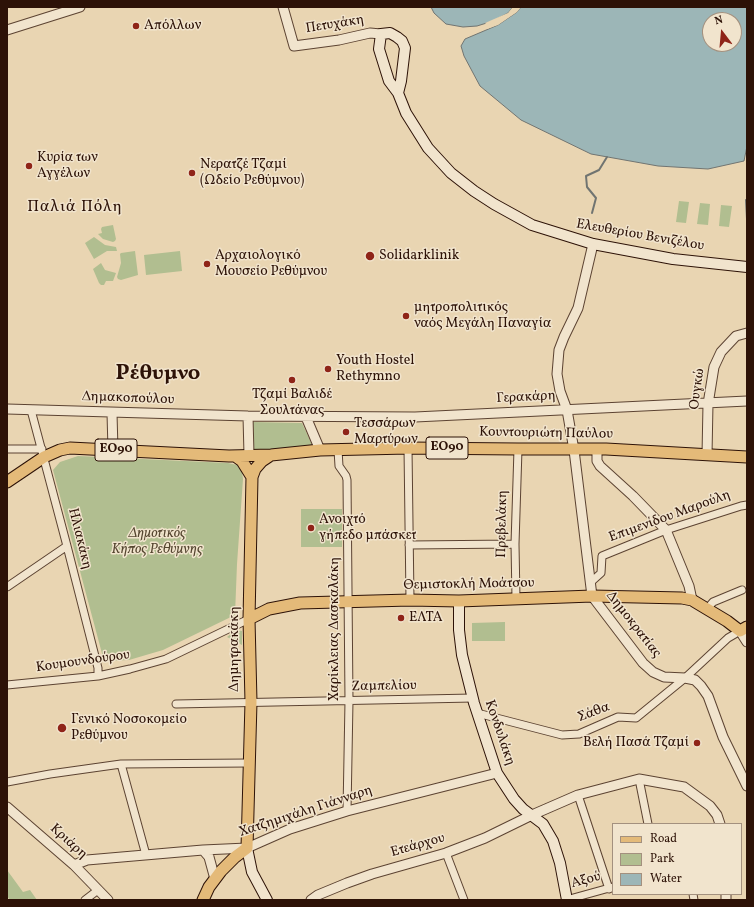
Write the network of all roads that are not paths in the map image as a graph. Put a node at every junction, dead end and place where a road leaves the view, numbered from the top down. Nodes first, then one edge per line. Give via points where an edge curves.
1 (80, 7) edge
2 (283, 7) edge
3 (7, 30) edge
4 (381, 34) junction
5 (398, 93) junction
6 (593, 244) junction
7 (747, 267) edge
8 (747, 333) edge
9 (747, 401) edge
10 (708, 404) junction
11 (7, 409) edge
12 (31, 410) junction
13 (567, 410) junction
14 (112, 413) junction
15 (248, 416) junction
16 (306, 417) junction
17 (408, 448) junction
18 (7, 449) edge
19 (597, 449) junction
20 (113, 450) junction
21 (320, 450) junction
22 (338, 450) junction
23 (518, 450) junction
24 (574, 450) junction
25 (43, 453) junction
26 (707, 454) junction
27 (250, 455) junction
28 (271, 455) junction
29 (235, 456) junction
30 (747, 457) edge
31 (252, 477) junction
32 (7, 482) edge
33 (747, 505) edge
34 (666, 530) junction
35 (515, 544) junction
36 (410, 545) junction
37 (67, 546) junction
38 (591, 582) junction
39 (7, 587) edge
40 (742, 590) dead end
41 (592, 596) junction
42 (516, 599) junction
43 (410, 600) junction
44 (692, 600) junction
45 (459, 601) junction
46 (348, 602) junction
47 (707, 609) junction
48 (249, 619) junction
49 (744, 629) edge
50 (747, 642) edge
51 (98, 676) junction
52 (684, 678) junction
53 (7, 685) edge
54 (473, 698) junction
55 (349, 701) junction
56 (251, 702) junction
57 (176, 704) dead end
58 (477, 713) junction
59 (249, 763) junction
60 (121, 764) junction
61 (497, 773) junction
62 (639, 779) junction
63 (7, 782) edge
64 (747, 786) edge
65 (578, 794) junction
66 (7, 807) edge
67 (347, 811) junction
68 (532, 815) junction
69 (648, 823) edge
70 (720, 823) edge
71 (247, 848) junction
72 (203, 850) junction
73 (446, 853) junction
74 (146, 855) junction
75 (74, 866) junction
76 (215, 879) junction
77 (611, 888) edge
78 (98, 890) junction
79 (85, 900) edge
80 (108, 900) edge
81 (203, 900) edge
82 (267, 900) edge
83 (311, 900) edge
84 (464, 900) edge
85 (566, 900) edge

1 - 3 street
2 - 4 street, Πετυχάκη via 294,46 370,33
4 - 5 main road, Ελευθερίου Βενιζέλου via 381,58 389,81
4 - 5 main road via 390,33 397,37 405,48
5 - 6 main road, Ελευθερίου Βενιζέλου via 406,114 428,148 462,182 532,225
6 - 7 main road, Ελευθερίου Βενιζέλου via 673,258
6 - 13 street, Δημοκρατίας via 578,308 558,356 557,374
8 - 10 street, Ουγκώ via 736,336 720,352 714,367
9 - 10 street, Γερακάρη
10 - 13 street, Γερακάρη
10 - 26 street, Ουγκώ
11 - 12 street, Δημακοπούλου
12 - 14 street, Δημακοπούλου
12 - 25 street, Ηλιακάκη
13 - 16 street, Γερακάρη via 415,417
13 - 24 street, Δημοκρατίας
14 - 15 street, Δημακοπούλου
14 - 20 street
15 - 16 street
15 - 27 street
16 - 21 street
17 - 22 main road, Κουντουριώτη Παύλου / ΕΟ90
17 - 23 main road, Κουντουριώτη Παύλου / ΕΟ90
17 - 36 street
18 - 25 street
19 - 24 main road, Κουντουριώτη Παύλου / ΕΟ90
19 - 26 main road, Κουντουριώτη Παύλου / ΕΟ90
19 - 34 street via 597,461 600,466
20 - 25 main road, ΕΟ90 via 70,448
20 - 29 main road, ΕΟ90
21 - 22 main road, Κουντουριώτη Παύλου / ΕΟ90
21 - 28 main road, ΕΟ90
22 - 46 street, Χαρίκλειας Δασκαλάκη via 339,466 347,480
23 - 24 main road, Κουντουριώτη Παύλου / ΕΟ90
23 - 35 street, Πρεβελάκη
24 - 38 street, Δημοκρατίας
25 - 32 main road, ΕΟ90
25 - 37 street, Ηλιακάκη
26 - 30 main road, Κουντουριώτη Παύλου / ΕΟ90
27 - 28 main road, ΕΟ90
27 - 29 main road, ΕΟ90
28 - 31 main road via 255,469
29 - 31 main road via 242,461
31 - 48 main road, Δημητρακάκη
33 - 34 street, Επιμενίδου Μαρούλη
34 - 38 street, Επιμενίδου Μαρούλη via 602,556 601,573
34 - 44 street via 689,586
35 - 36 street
35 - 42 street, Πρεβελάκη
36 - 43 street
37 - 39 street
37 - 51 street, Ηλιακάκη
38 - 41 street, Δημοκρατίας
40 - 47 street via 713,602
41 - 42 main road, Θεμιστοκλή Μοάτσου
41 - 44 main road, Θεμιστοκλή Μοάτσου
41 - 52 street, Δημοκρατίας via 643,664 664,677
42 - 45 main road, Θεμιστοκλή Μοάτσου
43 - 45 main road, Θεμιστοκλή Μοάτσου
43 - 46 main road, Θεμιστοκλή Μοάτσου
44 - 47 main road
45 - 54 main road, Κονδυλάκη via 462,655
46 - 48 main road, Θεμιστοκλή Μοάτσου via 294,604 269,609
46 - 55 street, Χαρίκλειας Δασκαλάκη
47 - 49 main road
48 - 51 street, Κουμουνδούρου via 166,659
48 - 56 main road, Δημητρακάκη
49 - 50 street
49 - 52 street, Σάθα via 728,638
51 - 53 street, Κουμουνδούρου
52 - 58 street, Σάθα via 636,718 618,717 579,734 562,735
52 - 64 street, Δημοκρατίας via 695,680 708,696 723,738
54 - 55 street, Ζαμπελίου
54 - 58 main road, Κονδυλάκη
55 - 56 street, Ζαμπελίου
55 - 67 street, Χαρίκλειας Δασκαλάκη
56 - 57 street, Ζαμπελίου
56 - 59 main road, Δημητρακάκη
58 - 61 main road, Κονδυλάκη
59 - 60 street
59 - 71 main road, Δημητρακάκη
60 - 63 street
60 - 74 street
61 - 67 street, Χατζημιχάλη Γιάνναρη
61 - 68 main road, Κονδυλάκη via 514,799
62 - 65 street, Ετεάρχου
62 - 69 street
62 - 70 street via 684,787 710,806
65 - 68 street, Ετεάρχου
65 - 77 street
66 - 75 street, Κριάρη
67 - 71 street, Χατζημιχάλη Γιάνναρη via 290,829
68 - 73 street, Ετεάρχου via 485,838
68 - 85 main road, Κονδυλάκη via 543,824 553,841 560,863
71 - 72 street, Χατζημιχάλη Γιάνναρη
71 - 76 main road
71 - 82 main road via 252,872
72 - 74 street, Χατζημιχάλη Γιάνναρη
72 - 76 street via 209,856
73 - 83 street, Ετεάρχου via 372,874
73 - 84 street
74 - 75 street, Χατζημιχάλη Γιάνναρη via 87,860
75 - 78 street, Κριάρη
76 - 81 main road
77 - 85 street, Αξού
78 - 79 street
78 - 80 street, Κριάρη

